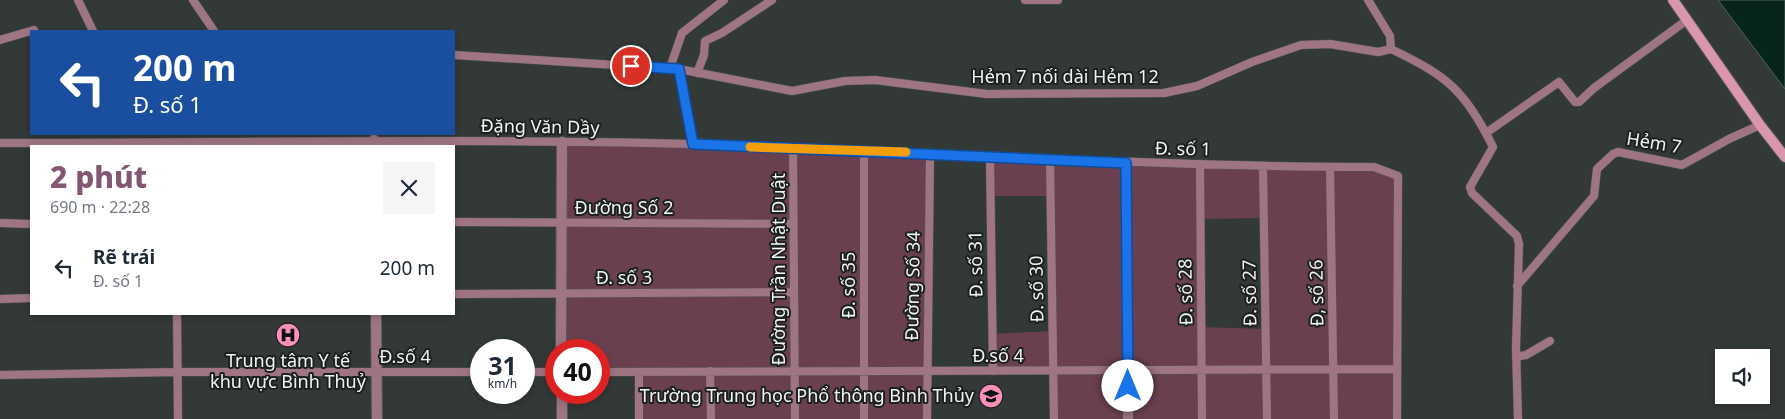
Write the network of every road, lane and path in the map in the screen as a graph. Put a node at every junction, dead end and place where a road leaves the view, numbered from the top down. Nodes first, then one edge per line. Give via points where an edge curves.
1 (78, 0) edge
2 (192, 0) edge
3 (724, 0) edge
4 (772, 0) edge
5 (1025, 0) edge
6 (1058, 0) edge
7 (1368, 0) edge
8 (1673, 0) edge
9 (1687, 20) junction
10 (93, 30) edge
11 (213, 30) edge
12 (30, 31) edge
13 (0, 40) edge
14 (1391, 49) junction
15 (455, 55) edge
16 (670, 68) junction
17 (679, 69) junction
18 (697, 73) junction
19 (1760, 125) junction
20 (1486, 133) junction
21 (562, 142) junction
22 (0, 143) edge
23 (374, 143) edge
24 (175, 144) edge
25 (693, 144) junction
26 (793, 148) junction
27 (864, 151) junction
28 (930, 153) junction
29 (990, 157) junction
30 (1785, 157) edge
31 (1050, 159) junction
32 (1126, 163) junction
33 (1200, 164) junction
34 (1263, 167) junction
35 (1330, 167) junction
36 (455, 222) edge
37 (0, 223) edge
38 (562, 223) junction
39 (30, 224) edge
40 (794, 224) junction
41 (1398, 252) junction
42 (1517, 286) junction
43 (794, 292) junction
44 (562, 293) junction
45 (455, 294) edge
46 (30, 298) edge
47 (0, 299) edge
48 (177, 315) edge
49 (376, 315) edge
50 (561, 339) edge
51 (1550, 340) dead end
52 (1516, 357) junction
53 (1201, 369) junction
54 (1267, 369) junction
55 (1333, 369) junction
56 (1397, 369) junction
57 (927, 370) junction
58 (1054, 370) junction
59 (1128, 370) junction
60 (710, 371) junction
61 (795, 371) junction
62 (864, 371) junction
63 (992, 371) junction
64 (178, 372) junction
65 (376, 372) junction
66 (470, 372) edge
67 (610, 372) edge
68 (639, 372) junction
69 (0, 375) edge
70 (562, 404) edge
71 (178, 419) edge
72 (377, 419) edge
73 (562, 419) edge
74 (639, 419) edge
75 (711, 419) edge
76 (795, 419) edge
77 (864, 419) edge
78 (927, 419) edge
79 (1054, 419) edge
80 (1128, 419) edge
81 (1202, 419) edge
82 (1267, 419) edge
83 (1334, 419) edge
84 (1397, 419) edge
85 (1518, 419) edge

1 - 10 street
2 - 11 street
3 - 16 street via 682,33
4 - 18 street via 705,41
5 - 6 street
7 - 14 street via 1390,36
8 - 9 main road
9 - 19 main road
9 - 20 street via 1579,102 1575,102 1559,81
12 - 13 street
14 - 18 street, Hẻm 7 nối dài Hẻm 12 via 1378,52 1330,44 1301,45 1197,86 1164,93 987,94 875,80 845,81 792,90
14 - 20 street via 1442,76 1462,95
15 - 16 street, Hẻm 7 nối dài Hẻm 12
16 - 17 street, Hẻm 7 nối dài Hẻm 12
17 - 18 street, Hẻm 7 nối dài Hẻm 12
17 - 25 street
19 - 30 main road
19 - 42 street, Hẻm 7 via 1682,165 1618,152 1613,154 1597,169 1594,196
20 - 42 street via 1493,148 1470,187 1472,193 1517,236
21 - 23 street, Đặng Văn Dầy
21 - 25 street, Đặng Văn Dầy
21 - 38 street
22 - 24 street, Đặng Văn Dầy
23 - 24 street, Đặng Văn Dầy
25 - 26 street, Đặng Văn Dầy
26 - 27 street, Đặng Văn Dầy
26 - 40 street, Đường Trần Nhật Duật
27 - 28 street, Đặng Văn Dầy
27 - 62 street, Đ. số 35
28 - 29 street, Đặng Văn Dầy
28 - 57 street, Đường Số 34
29 - 31 street, Đ. số 1
29 - 63 street, Đ. số 31
31 - 32 street, Đ. số 1
31 - 58 street, Đ. số 30
32 - 33 street, Đ. số 1
32 - 59 street
33 - 34 street, Đ. số 1
33 - 53 street, Đ. số 28
34 - 35 street, Đ. số 1
34 - 54 street, Đ. số 27
35 - 41 street, Đ. số 1 via 1374,167 1398,176
35 - 55 street, Đ, số 26
36 - 38 street, Đường Số 2
37 - 39 street
38 - 40 street, Đường Số 2
38 - 44 street
40 - 43 street, Đường Trần Nhật Duật
41 - 56 street
41 - 84 street
42 - 52 street
43 - 44 street, Đ. số 3
43 - 61 street, Đường Trần Nhật Duật
44 - 45 street, Đ. số 3
44 - 50 street
46 - 47 street
48 - 64 street
49 - 65 street
51 - 52 street via 1526,355
52 - 85 street
53 - 54 street, Đ.số 4
53 - 59 street, Đ.số 4
53 - 81 street, Đ. số 28
54 - 55 street, Đ.số 4
54 - 82 street, Đ. số 27
55 - 56 street, Đ.số 4
55 - 83 street, Đ, số 26
56 - 84 street
57 - 62 street, Đ.số 4
57 - 63 street, Đ.số 4
57 - 78 street, Đường Số 34
58 - 59 street, Đ.số 4
58 - 63 street, Đ.số 4
58 - 79 street, Đ. số 30
59 - 80 street
60 - 61 street, Đ.số 4
60 - 68 street, Đ.số 4
60 - 75 street
61 - 62 street, Đ.số 4
61 - 76 street, Đường Trần Nhật Duật
62 - 77 street, Đ. số 35
64 - 65 street, Đ.số 4
64 - 69 street, Đ.số 4
64 - 71 street
65 - 66 street, Đ.số 4
65 - 72 street
67 - 68 street, Đ.số 4
68 - 74 street
70 - 73 street

